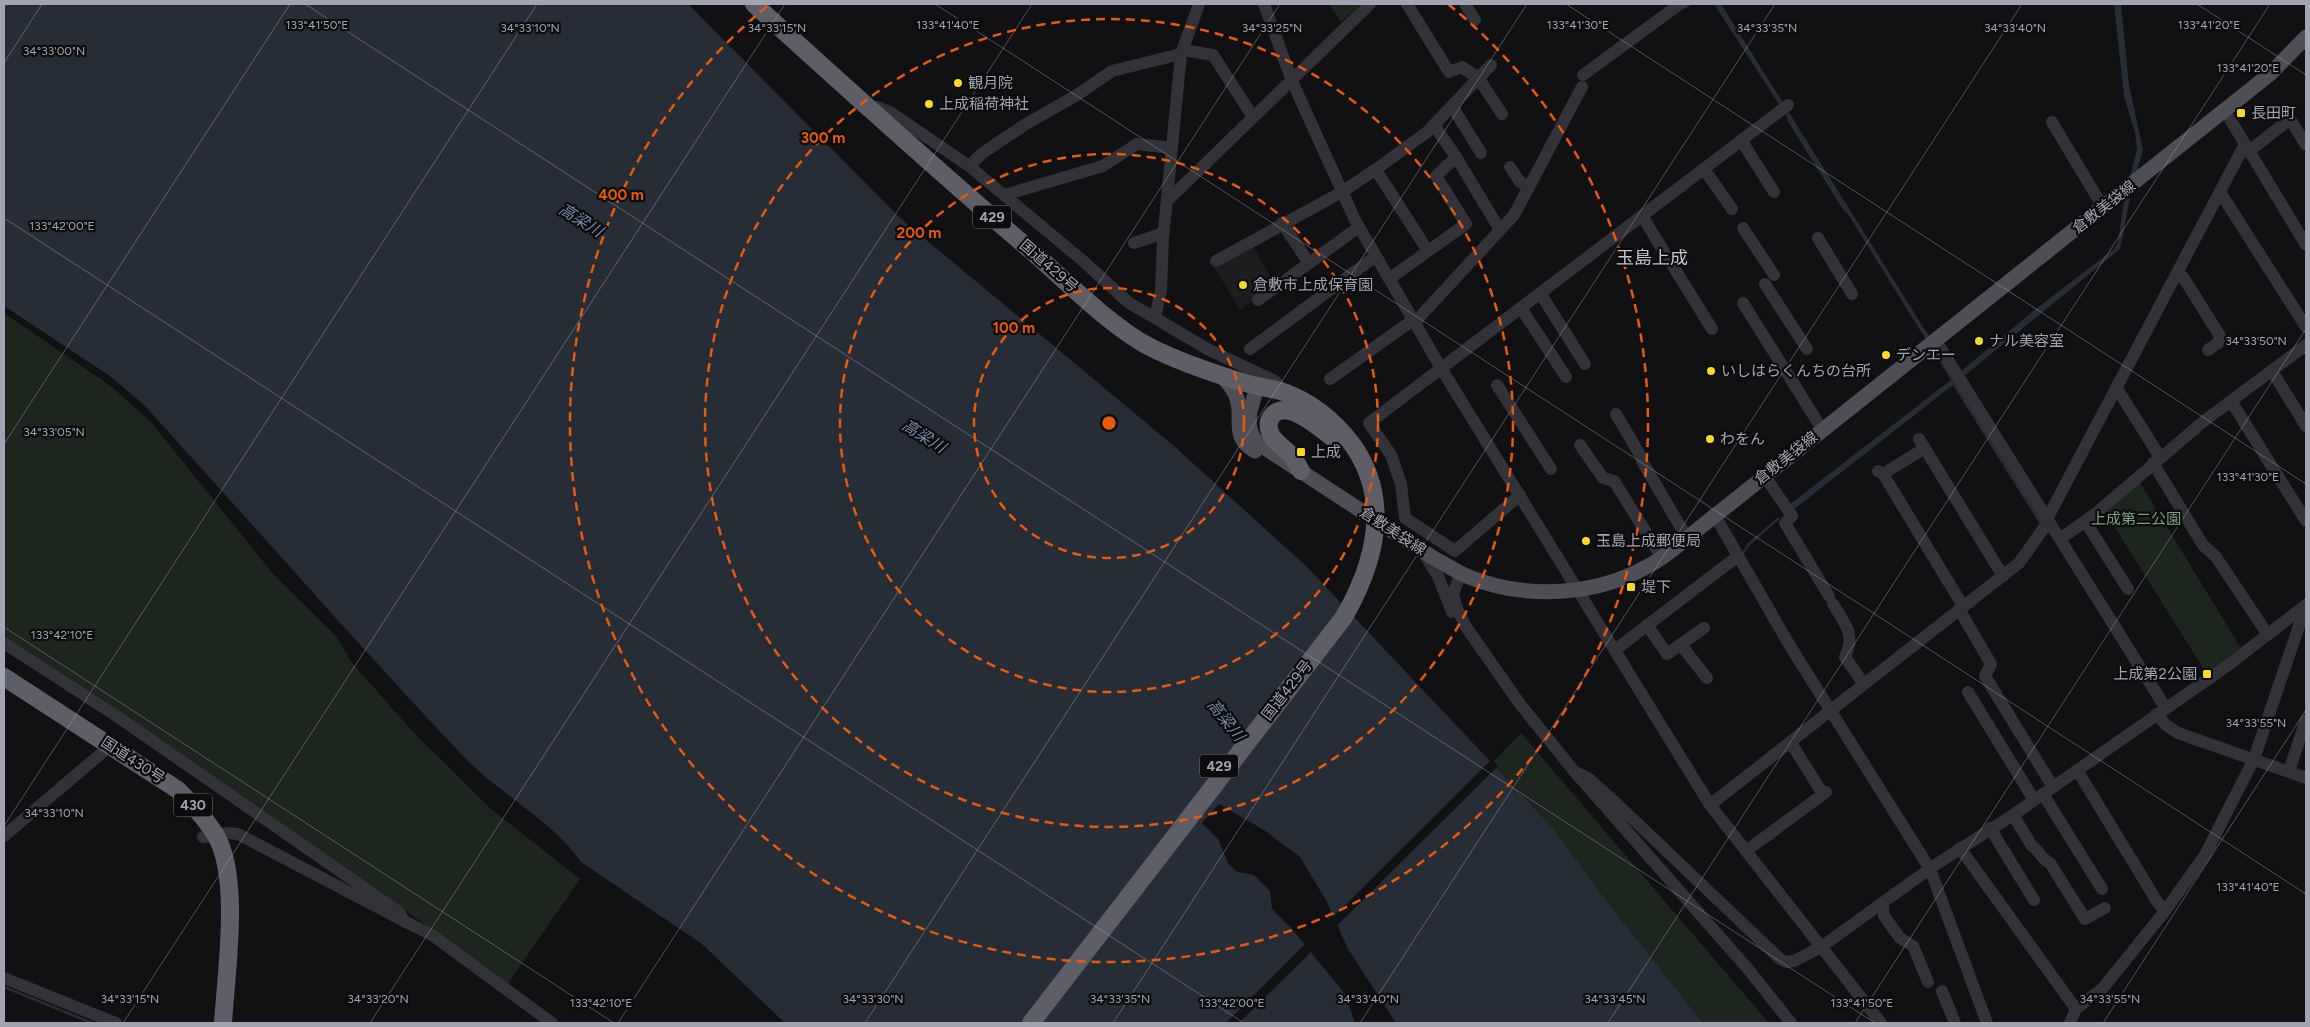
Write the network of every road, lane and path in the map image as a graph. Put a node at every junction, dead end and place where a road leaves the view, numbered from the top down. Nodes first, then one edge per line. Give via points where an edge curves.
1 (754, 4) edge
2 (1199, 4) edge
3 (1264, 4) edge
4 (1370, 4) edge
5 (1407, 4) edge
6 (1465, 4) edge
7 (1680, 4) edge
8 (1475, 20) dead end
9 (2306, 36) edge
10 (1182, 52) junction
11 (1491, 65) dead end
12 (1479, 79) junction
13 (1292, 81) junction
14 (1788, 105) dead end
15 (1452, 106) junction
16 (868, 107) junction
17 (2224, 111) junction
18 (1502, 114) dead end
19 (1253, 117) junction
20 (2052, 122) dead end
21 (1434, 125) junction
22 (1741, 140) junction
23 (2306, 145) edge
24 (1172, 148) junction
25 (2246, 149) junction
26 (1481, 153) dead end
27 (1456, 157) junction
28 (969, 166) junction
29 (1510, 168) dead end
30 (1704, 169) junction
31 (1376, 170) junction
32 (1526, 186) junction
33 (1342, 192) junction
34 (1774, 192) dead end
35 (2220, 192) junction
36 (1004, 195) junction
37 (1167, 201) junction
38 (2103, 207) junction
39 (1732, 209) dead end
40 (1642, 216) junction
41 (1282, 223) junction
42 (1359, 227) junction
43 (1498, 227) junction
44 (1743, 228) dead end
45 (1164, 233) junction
46 (1818, 238) dead end
47 (1134, 243) dead end
48 (2306, 245) edge
49 (1428, 252) junction
50 (1376, 256) junction
51 (1216, 260) dead end
52 (1309, 263) junction
53 (2177, 273) junction
54 (1389, 279) junction
55 (1540, 293) junction
56 (1852, 294) dead end
57 (1258, 300) dead end
58 (1743, 303) dead end
59 (1521, 308) junction
60 (1155, 318) junction
61 (1414, 322) junction
62 (2306, 327) edge
63 (1712, 329) dead end
64 (1936, 341) junction
65 (2306, 345) edge
66 (1250, 349) dead end
67 (1807, 349) dead end
68 (2208, 350) dead end
69 (1585, 364) dead end
70 (1441, 368) junction
71 (2272, 371) junction
72 (1222, 376) junction
73 (1566, 377) dead end
74 (1330, 379) dead end
75 (1497, 385) dead end
76 (1258, 387) junction
77 (2116, 387) junction
78 (1284, 392) junction
79 (2231, 401) junction
80 (1616, 414) dead end
81 (2306, 426) edge
82 (1822, 429) junction
83 (1334, 439) junction
84 (1580, 444) dead end
85 (1285, 460) junction
86 (2156, 460) junction
87 (1551, 469) dead end
88 (1302, 471) junction
89 (1764, 475) junction
90 (1367, 492) junction
91 (1517, 498) junction
92 (1714, 514) junction
93 (2084, 521) junction
94 (2306, 521) edge
95 (2047, 524) junction
96 (1687, 538) junction
97 (2060, 539) junction
98 (1422, 551) junction
99 (1738, 556) junction
100 (1662, 558) junction
101 (1461, 573) junction
102 (2003, 576) junction
103 (2128, 589) dead end
104 (1577, 590) junction
105 (2306, 605) edge
106 (1961, 608) junction
107 (1647, 625) junction
108 (1704, 628) dead end
109 (2268, 635) junction
110 (4, 643) edge
111 (1681, 645) junction
112 (1482, 649) junction
113 (1614, 650) junction
114 (4, 677) edge
115 (1707, 678) dead end
116 (1863, 683) junction
117 (4, 687) edge
118 (1968, 692) dead end
119 (1834, 708) junction
120 (2160, 711) junction
121 (2306, 724) edge
122 (1791, 743) junction
123 (106, 749) junction
124 (2255, 755) junction
125 (2290, 769) junction
126 (2076, 770) junction
127 (1574, 771) junction
128 (2306, 778) edge
129 (2043, 794) junction
130 (1710, 805) junction
131 (2013, 815) junction
132 (1990, 828) junction
133 (4, 836) edge
134 (210, 836) junction
135 (1960, 848) junction
136 (1746, 851) junction
137 (1933, 867) junction
138 (2102, 889) dead end
139 (2034, 900) dead end
140 (1884, 903) junction
141 (2105, 908) dead end
142 (2165, 911) junction
143 (404, 921) junction
144 (1817, 948) junction
145 (4, 978) edge
146 (1928, 982) dead end
147 (1942, 991) dead end
148 (2076, 1009) junction
149 (116, 1023) edge
150 (213, 1023) edge
151 (223, 1023) edge
152 (552, 1023) edge
153 (1021, 1023) edge
154 (1031, 1023) edge
155 (1791, 1023) edge
156 (1880, 1023) edge
157 (1956, 1023) edge
158 (1987, 1023) edge
159 (2070, 1023) edge

1 - 16 highway, 国道429号 / 429
2 - 10 street
3 - 13 street
4 - 13 street
5 - 12 street via 1449,72 1462,67
6 - 8 street
7 - 32 street via 1582,81
9 - 17 main road, 倉敷美袋線 via 2270,74
10 - 19 street via 1213,56
10 - 24 street
10 - 28 street via 1112,71 984,152
11 - 12 street
12 - 15 street
12 - 18 street
13 - 19 street
13 - 33 street
14 - 22 street
15 - 21 street
15 - 26 street
16 - 28 street via 890,112
16 - 72 highway, 国道429号 / 429 via 1114,322 1146,345
17 - 25 street
17 - 38 main road, 倉敷美袋線
19 - 37 street
20 - 38 street
21 - 27 street
21 - 31 street
22 - 30 street
22 - 34 street
23 - 25 street via 2290,119
24 - 36 street via 1137,144 1103,166
24 - 37 street
25 - 35 street
25 - 48 street
27 - 43 street
27 - 49 street via 1436,176 1466,224
28 - 36 street
29 - 32 street
30 - 39 street
30 - 40 street
31 - 33 street
31 - 49 street
32 - 43 street via 1514,215
33 - 41 street
33 - 42 street
35 - 53 street
35 - 62 street
36 - 60 street via 1129,303
37 - 45 street
38 - 64 main road, 倉敷美袋線
40 - 55 street
40 - 63 street
41 - 51 street
41 - 52 street
42 - 50 street
42 - 52 street
43 - 61 street
44 - 67 street
45 - 47 street
45 - 60 street via 1161,290
46 - 56 street
49 - 54 street
50 - 54 street
50 - 66 street
52 - 57 street
53 - 68 street via 2183,277 2220,336 2218,343
53 - 77 street
54 - 61 street
55 - 59 street
55 - 69 street
58 - 82 street
59 - 70 street
59 - 73 street
60 - 78 street via 1210,350 1275,381
61 - 70 street
61 - 74 street
64 - 82 main road, 倉敷美袋線
64 - 95 street
65 - 71 street
70 - 91 street
70 - 91 street via 1369,423 1391,455 1401,484 1405,518 1455,551
71 - 79 street
71 - 81 street
72 - 76 highway, 国道429号 / 429
72 - 85 main road via 1239,403 1238,429 1243,439 1250,448 1262,454
75 - 87 street
76 - 78 highway, 国道429号 / 429
76 - 83 highway, 国道429号 / 429 via 1301,410
76 - 85 main road, 倉敷美袋線 via 1251,403 1253,437
77 - 86 street
77 - 95 street
78 - 90 highway, 国道429号 / 429 via 1317,410 1342,433 1362,461
79 - 86 street
79 - 94 street
80 - 96 street
82 - 89 main road, 倉敷美袋線
83 - 88 highway via 1298,413 1280,410 1274,414 1268,424 1269,432
83 - 90 highway, 国道429号 / 429 via 1346,453
84 - 100 street via 1603,478 1614,481
85 - 88 main road, 倉敷美袋線
86 - 93 street
86 - 109 street via 2203,545 2216,556
88 - 98 main road, 倉敷美袋線
89 - 92 main road, 倉敷美袋線
89 - 116 street via 1792,516 1785,523 1849,631 1852,644 1845,657
90 - 153 highway, 国道429号 / 429 via 1361,561 1337,612
90 - 154 highway, 国道429号 / 429 via 1376,529 1373,546 1362,583 1344,617
91 - 104 street
92 - 96 main road, 倉敷美袋線
92 - 99 street
93 - 97 street
93 - 103 street
95 - 97 street
95 - 102 street via 2026,556
96 - 100 main road, 倉敷美袋線
97 - 120 street
98 - 101 main road, 倉敷美袋線
98 - 112 street via 1438,576 1448,605 1462,628
99 - 107 street
99 - 119 street via 1780,630
100 - 104 main road, 倉敷美袋線 via 1612,582
101 - 104 main road, 倉敷美袋線 via 1512,588
101 - 112 street via 1454,594 1456,606
102 - 106 street
102 - 106 street via 1922,444 1880,472
104 - 113 street
105 - 109 street
105 - 124 street
106 - 116 street
106 - 129 street via 1991,664 1985,676
107 - 111 street via 1666,654
107 - 113 street
108 - 111 street
109 - 120 street
110 - 143 street via 118,717 399,912
111 - 115 street
112 - 127 street via 1520,704
113 - 130 street
114 - 123 highway, 国道430号 / 430
116 - 119 street
117 - 123 highway, 国道430号 / 430
118 - 129 street
119 - 122 street
119 - 137 street
120 - 124 street via 2166,725 2178,732
120 - 126 street
121 - 125 street
122 - 130 street
122 - 136 street via 1825,793
123 - 133 street
123 - 134 highway, 国道430号 / 430 via 175,802
124 - 125 street
124 - 142 street via 2205,855
125 - 128 street
126 - 129 street
126 - 142 street
127 - 144 street via 1588,778 1616,803 1780,959 1794,961
127 - 155 street via 1748,969
129 - 131 street
129 - 138 street
130 - 136 street
131 - 132 street
131 - 141 street via 2032,846 2050,863 2085,919
132 - 135 street
132 - 139 street
134 - 143 street via 238,834
134 - 150 highway, 国道430号 / 430 via 218,888
134 - 151 highway, 国道430号 / 430 via 228,872 231,897
135 - 137 street
135 - 148 street
136 - 144 street
137 - 140 street
137 - 158 street
140 - 144 street
140 - 146 street via 1884,916 1900,938 1913,946
142 - 148 street via 2103,988
143 - 152 street via 432,935
144 - 156 street
145 - 149 street
147 - 157 street
148 - 159 street

